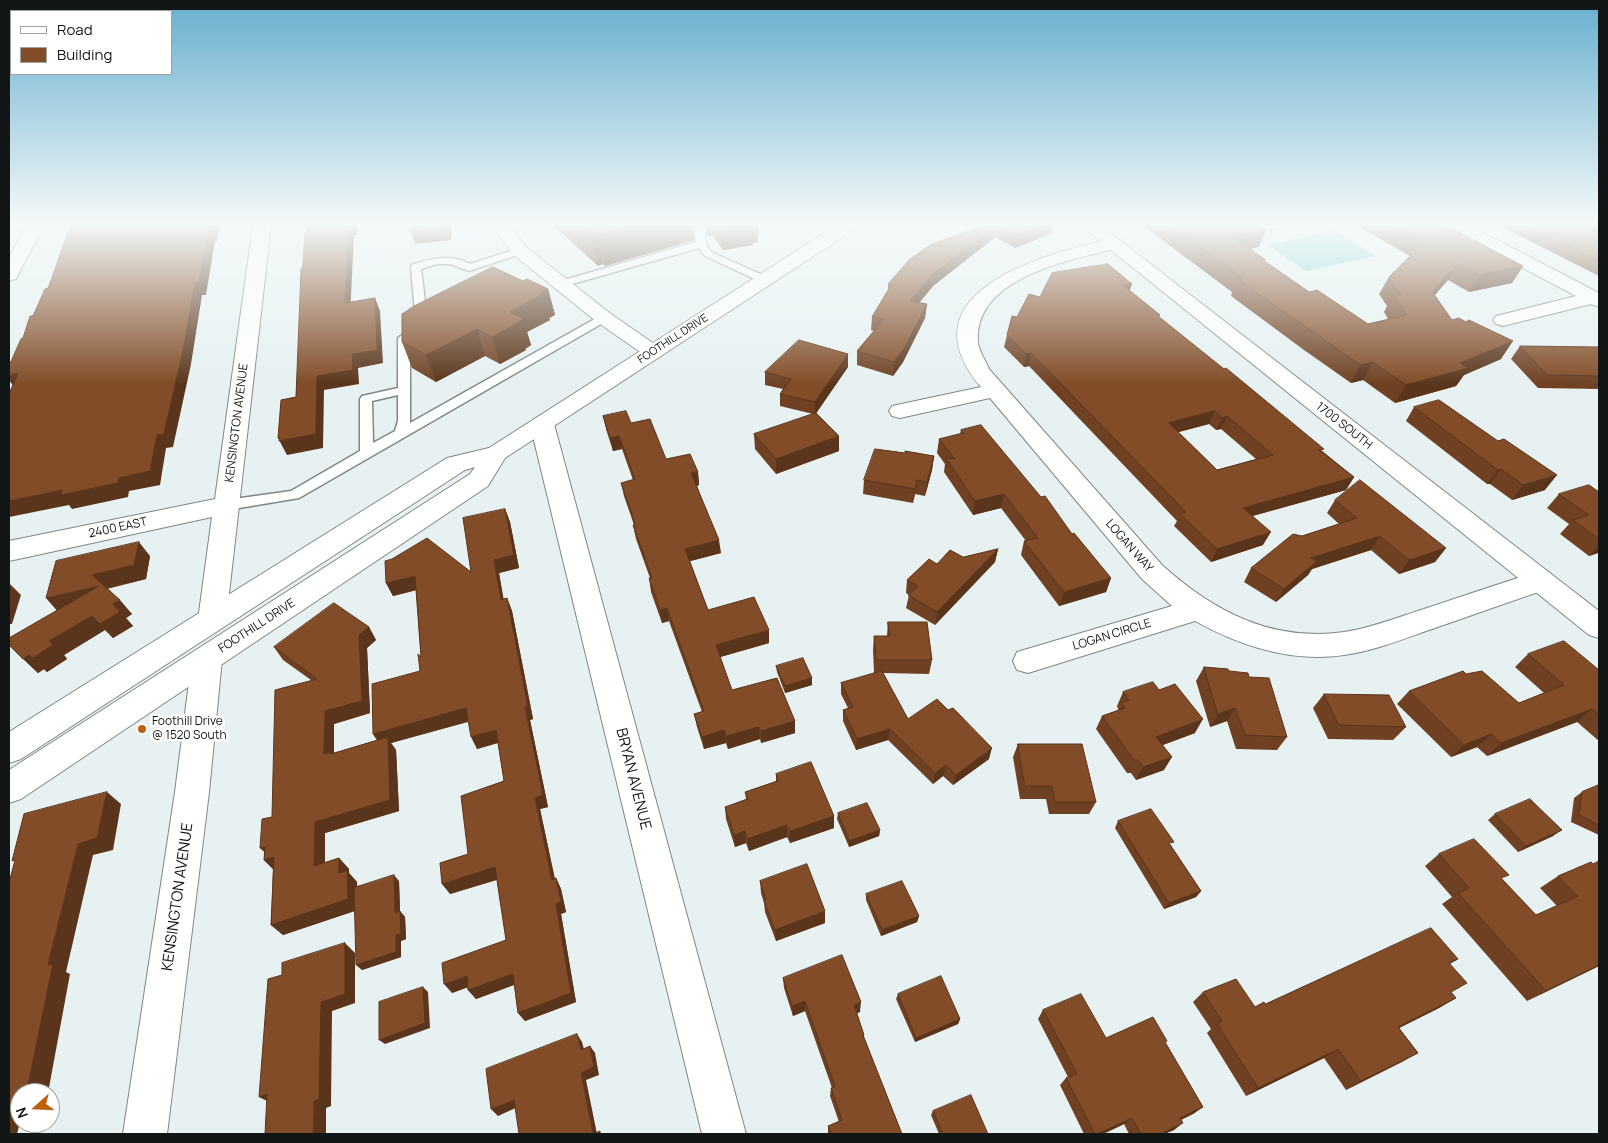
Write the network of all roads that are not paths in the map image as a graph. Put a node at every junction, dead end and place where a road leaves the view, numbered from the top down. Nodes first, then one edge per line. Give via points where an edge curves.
1 (255, 278) edge
2 (418, 278) edge
3 (554, 278) edge
4 (581, 278) edge
5 (761, 278) edge
6 (768, 278) edge
7 (1009, 278) edge
8 (1156, 278) edge
9 (1557, 278) edge
10 (765, 280) junction
11 (561, 284) junction
12 (1596, 299) edge
13 (604, 318) junction
14 (1502, 320) dead end
15 (654, 352) junction
16 (404, 390) junction
17 (995, 390) junction
18 (900, 411) dead end
19 (542, 424) junction
20 (401, 433) junction
21 (367, 453) junction
22 (497, 453) junction
23 (227, 505) junction
24 (9, 550) edge
25 (1540, 580) junction
26 (1196, 610) junction
27 (212, 620) junction
28 (1599, 627) edge
29 (207, 659) junction
30 (1028, 661) dead end
31 (9, 749) edge
32 (9, 788) edge
33 (145, 1134) edge
34 (724, 1134) edge

1 - 23 street, KENSINGTON AVENUE
2 - 16 lane via 426,324 404,338
3 - 11 street
4 - 11 lane
5 - 10 lane
6 - 10 street, FOOTHILL DRIVE
7 - 17 street, LOGAN WAY via 980,302 968,323 966,334 972,360
8 - 25 street, 1700 SOUTH
9 - 12 street
10 - 15 street, FOOTHILL DRIVE
11 - 13 street
12 - 14 street
13 - 15 street
13 - 20 lane
15 - 19 street, FOOTHILL DRIVE
16 - 20 lane
16 - 21 lane via 366,399
17 - 18 street
17 - 26 street, LOGAN WAY via 1152,572
19 - 22 street, FOOTHILL DRIVE
19 - 34 street, BRYAN AVENUE
20 - 21 lane
21 - 23 lane via 294,494
22 - 27 street, FOOTHILL DRIVE via 456,464
22 - 29 street, FOOTHILL DRIVE via 479,480
23 - 24 street, 2400 EAST
23 - 27 street, KENSINGTON AVENUE
25 - 26 street, LOGAN WAY via 1374,637 1326,646 1264,638 1218,622
25 - 28 street, 1700 SOUTH
26 - 30 street, LOGAN CIRCLE
27 - 31 street, FOOTHILL DRIVE
29 - 32 street, FOOTHILL DRIVE
29 - 33 street, KENSINGTON AVENUE via 191,802

